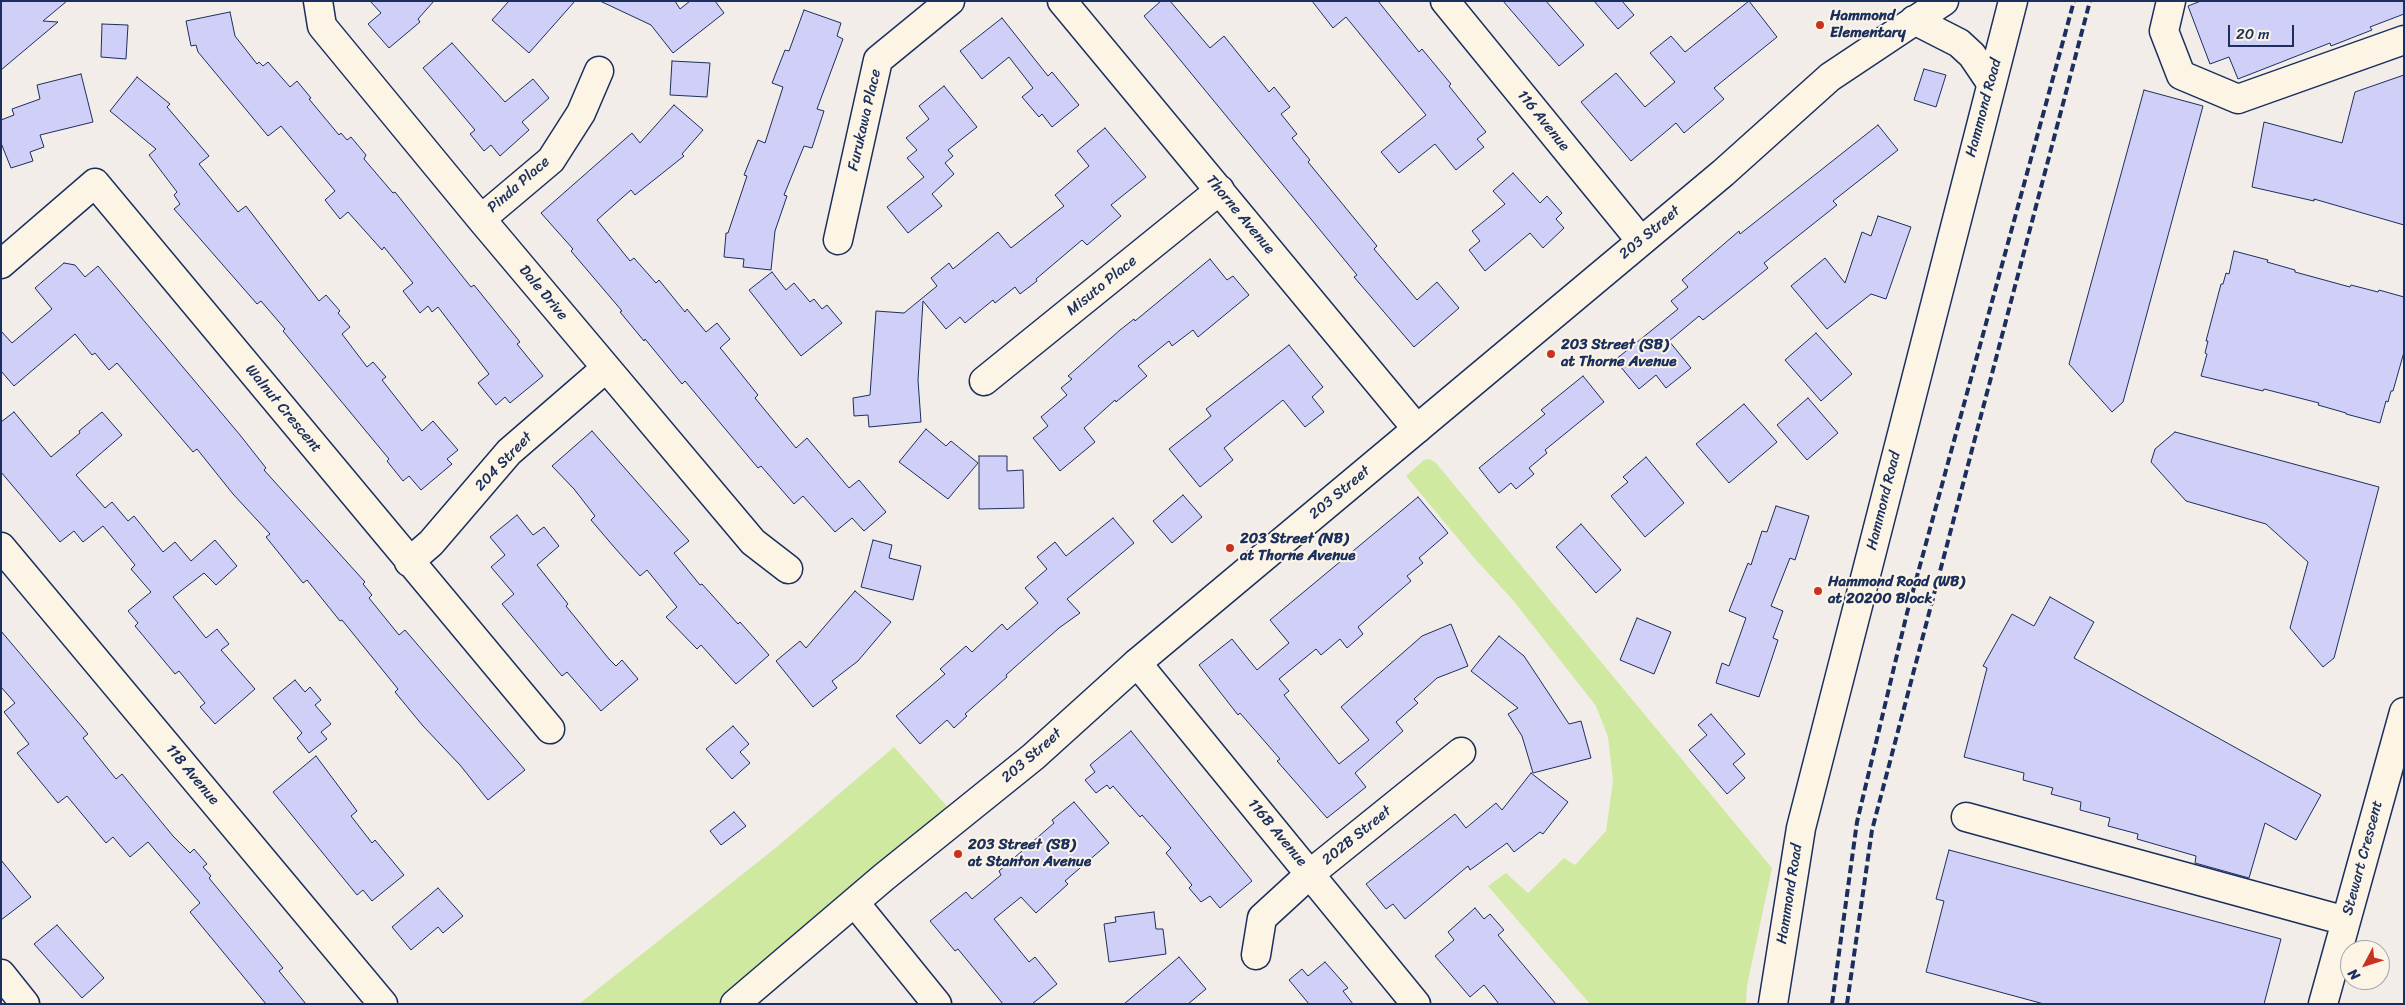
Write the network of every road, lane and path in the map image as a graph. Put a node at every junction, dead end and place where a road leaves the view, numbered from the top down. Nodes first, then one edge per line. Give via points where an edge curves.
1 (318, 1) edge
2 (950, 1) edge
3 (1062, 1) edge
4 (1445, 1) edge
5 (1944, 1) edge
6 (2013, 1) edge
7 (2171, 1) edge
8 (1912, 10) edge
9 (2404, 40) edge
10 (599, 71) dead end
11 (1991, 83) junction
12 (1220, 190) junction
13 (481, 219) junction
14 (838, 240) dead end
15 (1641, 241) junction
16 (1, 264) edge
17 (606, 368) junction
18 (984, 381) dead end
19 (1417, 429) junction
20 (1, 547) edge
21 (409, 562) junction
22 (788, 569) dead end
23 (1137, 663) junction
24 (2404, 712) edge
25 (550, 730) dead end
26 (1461, 752) dead end
27 (1966, 817) dead end
28 (1310, 873) junction
29 (855, 903) junction
30 (2346, 920) junction
31 (1256, 955) dead end
32 (1, 974) edge
33 (25, 1004) edge
34 (383, 1004) edge
35 (734, 1004) edge
36 (937, 1004) edge
37 (1416, 1004) edge
38 (1773, 1004) edge
39 (2323, 1004) edge

1 - 13 street, Dale Drive via 322,26
2 - 14 street, Furukawa Place via 878,60
3 - 12 street, Thorne Avenue
4 - 15 street, 116 Avenue
5 - 8 street, 203 Street
6 - 11 street, Hammond Road
7 - 9 street via 2164,31 2181,75 2238,99
8 - 11 street via 1972,54
8 - 15 street, 203 Street
10 - 13 street, Pinda Place via 581,113 551,160
11 - 38 street, Hammond Road via 1801,828
12 - 18 street, Misuto Place
12 - 19 street, Thorne Avenue
13 - 17 street, Dale Drive
15 - 19 street, 203 Street
16 - 21 street, Walnut Crescent via 95,184
17 - 21 street, 204 Street via 509,452 431,543
17 - 22 street, Dale Drive via 753,542
19 - 23 street, 203 Street
20 - 34 street, 118 Avenue
21 - 25 street, Walnut Crescent
23 - 28 street, 116B Avenue
23 - 29 street, 203 Street via 1033,757
24 - 30 street, Stewart Crescent
26 - 28 street, 202B Street
27 - 30 street
28 - 31 street, 202B Street via 1262,918
28 - 37 street, 116B Avenue
29 - 35 street, 203 Street
29 - 36 street
30 - 39 street, Stewart Crescent
32 - 33 street

